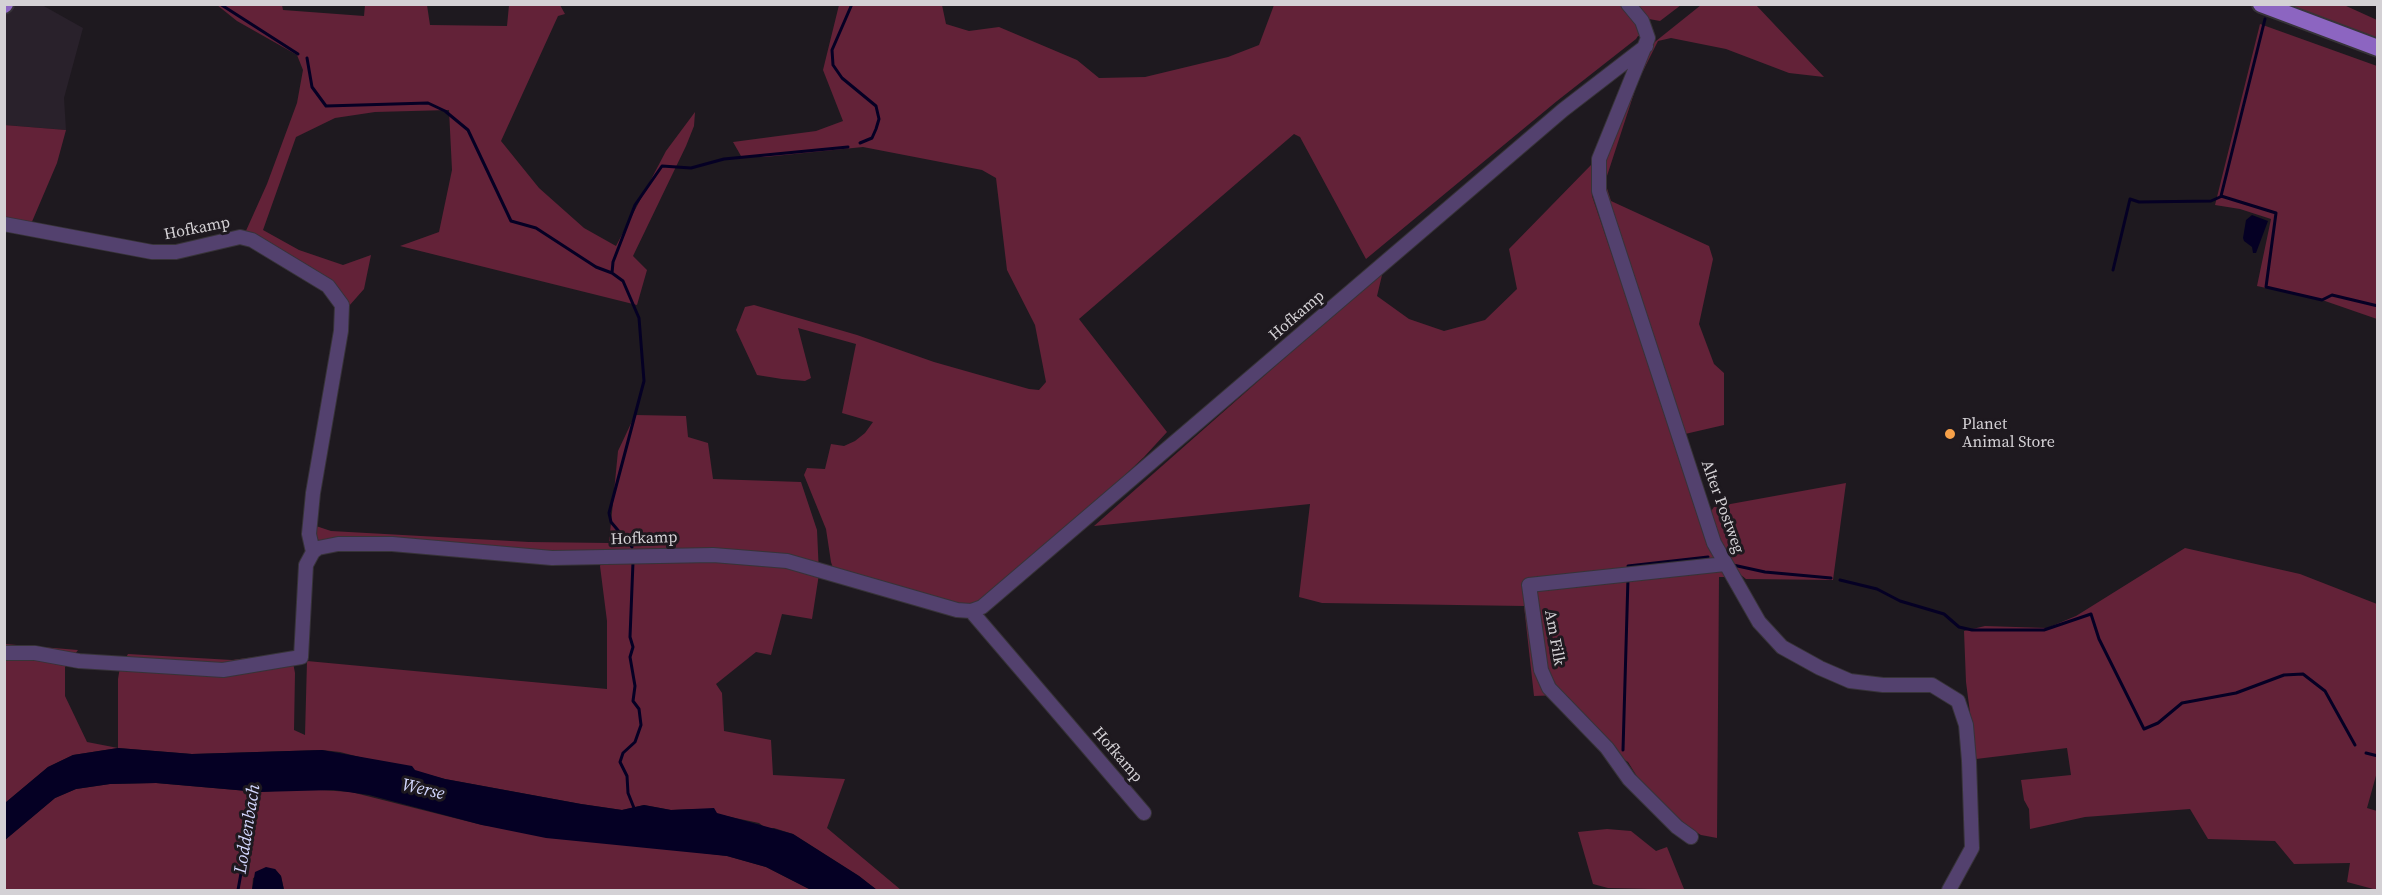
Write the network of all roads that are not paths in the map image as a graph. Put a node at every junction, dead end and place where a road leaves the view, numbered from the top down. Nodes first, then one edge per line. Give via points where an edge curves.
1 (1628, 4) edge
2 (2261, 4) edge
3 (1646, 46) junction
4 (2378, 48) edge
5 (4, 224) edge
6 (312, 552) junction
7 (1725, 564) junction
8 (971, 611) junction
9 (4, 653) edge
10 (1144, 813) dead end
11 (1691, 837) dead end
12 (1949, 891) edge

1 - 3 street via 1642,21 1648,38
2 - 4 main road
3 - 7 street, Alter Postweg via 1599,159 1599,191 1714,543
3 - 8 street, Hofkamp via 1536,133 1002,592
5 - 6 street, Hofkamp via 152,252 196,249 240,237 252,240 328,286 342,305 341,331 313,493 309,534
6 - 8 street, Hofkamp via 326,546 358,543 552,558 654,555 787,561
6 - 9 street, Hofkamp via 303,587 301,657 223,670
7 - 11 street, Am Filk via 1528,585 1541,670 1549,688 1606,748 1629,779
7 - 12 street, Alter Postweg via 1760,622 1782,647 1850,681 1932,685 1958,701 1966,725 1972,848
8 - 10 street, Hofkamp

